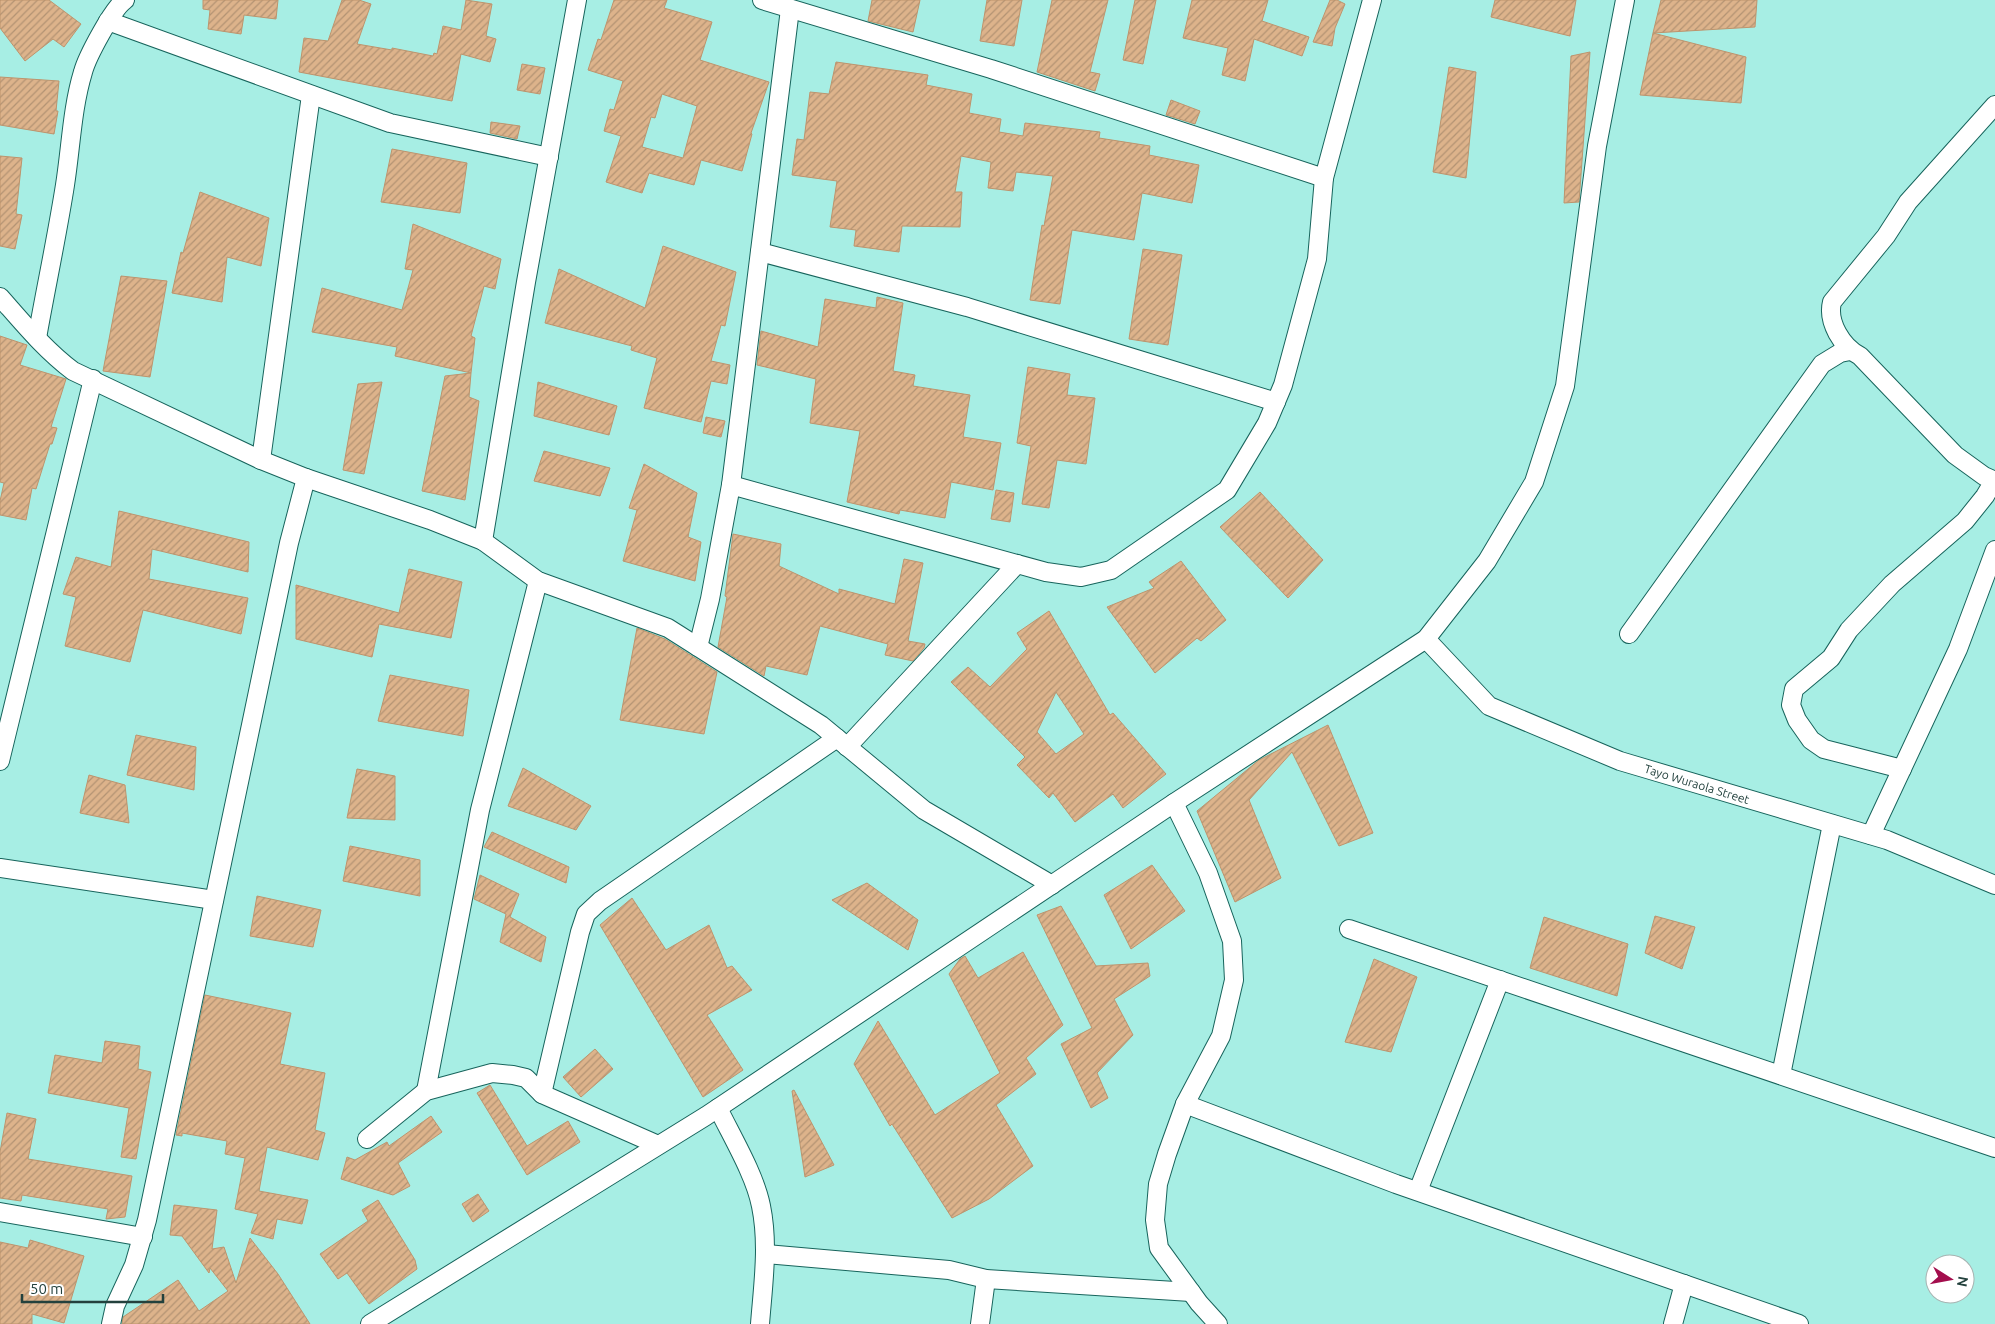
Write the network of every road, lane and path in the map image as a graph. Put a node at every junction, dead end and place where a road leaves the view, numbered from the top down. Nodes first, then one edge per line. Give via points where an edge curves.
1 (125, 0) edge
2 (577, 0) edge
3 (762, 0) edge
4 (1372, 0) edge
5 (1625, 0) edge
6 (790, 9) junction
7 (108, 21) junction
8 (311, 95) junction
9 (1995, 105) edge
10 (549, 157) junction
11 (1324, 178) junction
12 (760, 252) junction
13 (0, 297) edge
14 (37, 338) junction
15 (1850, 351) junction
16 (93, 379) junction
17 (1276, 402) junction
18 (261, 460) junction
19 (306, 478) junction
20 (1994, 481) edge
21 (731, 485) junction
22 (483, 541) junction
23 (1995, 550) edge
24 (1017, 564) junction
25 (538, 581) junction
26 (1629, 634) dead end
27 (1426, 640) junction
28 (698, 647) junction
29 (842, 742) junction
30 (0, 761) edge
31 (1902, 769) junction
32 (1174, 804) junction
33 (1832, 824) junction
34 (1871, 835) junction
35 (0, 868) edge
36 (1052, 885) junction
37 (1995, 886) edge
38 (214, 900) junction
39 (1349, 929) dead end
40 (1500, 980) junction
41 (1781, 1075) junction
42 (426, 1091) junction
43 (542, 1094) junction
44 (1185, 1104) junction
45 (718, 1108) junction
46 (367, 1139) dead end
47 (658, 1145) junction
48 (1995, 1148) edge
49 (1418, 1191) junction
50 (0, 1212) edge
51 (143, 1237) junction
52 (766, 1254) junction
53 (986, 1279) junction
54 (1684, 1284) junction
55 (1191, 1292) junction
56 (111, 1324) edge
57 (370, 1324) edge
58 (760, 1324) edge
59 (980, 1324) edge
60 (1218, 1324) edge
61 (1673, 1324) edge
62 (1798, 1324) edge

1 - 7 street via 118,4
2 - 10 street
3 - 6 street
4 - 11 street
5 - 27 street via 1597,146 1565,386 1534,482 1488,560
6 - 11 street
6 - 12 street
7 - 8 street
7 - 14 street via 83,70 78,89 65,185
8 - 10 street via 390,123
8 - 18 street
9 - 15 street via 1908,202 1886,236 1832,302 1832,321
10 - 22 street
11 - 17 street via 1316,260
12 - 17 street via 967,307
12 - 21 street
13 - 14 street
14 - 16 street via 73,371
15 - 20 street via 1860,356 1956,455
15 - 26 street via 1822,364
16 - 18 street
16 - 30 street
17 - 24 street via 1227,490 1111,570 1081,576 1046,572
18 - 19 street
19 - 22 street
19 - 38 street via 287,552
20 - 31 street via 1965,522 1892,584 1849,630 1831,658 1794,689 1792,704 1796,720 1811,740 1824,748
21 - 24 street
21 - 28 street
22 - 25 street
23 - 31 street via 1958,649
24 - 29 street
25 - 28 street via 668,628
25 - 42 street via 480,810
27 - 32 street
27 - 33 street, Tayo Wuraola Street via 1489,706 1620,761
28 - 29 street via 821,725
29 - 36 street via 924,810
29 - 43 street via 615,890 586,914
31 - 34 street
32 - 36 street
32 - 44 street via 1208,873 1232,941 1234,980 1221,1036
33 - 34 street, Tayo Wuraola Street
33 - 41 street
34 - 37 street, Tayo Wuraola Street
35 - 38 street
36 - 45 street
38 - 51 street
39 - 40 street
40 - 41 street
40 - 49 street
41 - 48 street
42 - 43 street via 492,1074 526,1078
42 - 46 street
43 - 47 street
44 - 49 street
44 - 55 street via 1158,1184 1155,1220 1159,1248
45 - 47 street
45 - 52 street via 755,1186 761,1206
47 - 57 street
49 - 54 street
50 - 51 street
51 - 56 street via 134,1265 114,1306
52 - 53 street via 949,1270
52 - 58 street
53 - 55 street
53 - 59 street
54 - 61 street
54 - 62 street
55 - 60 street

